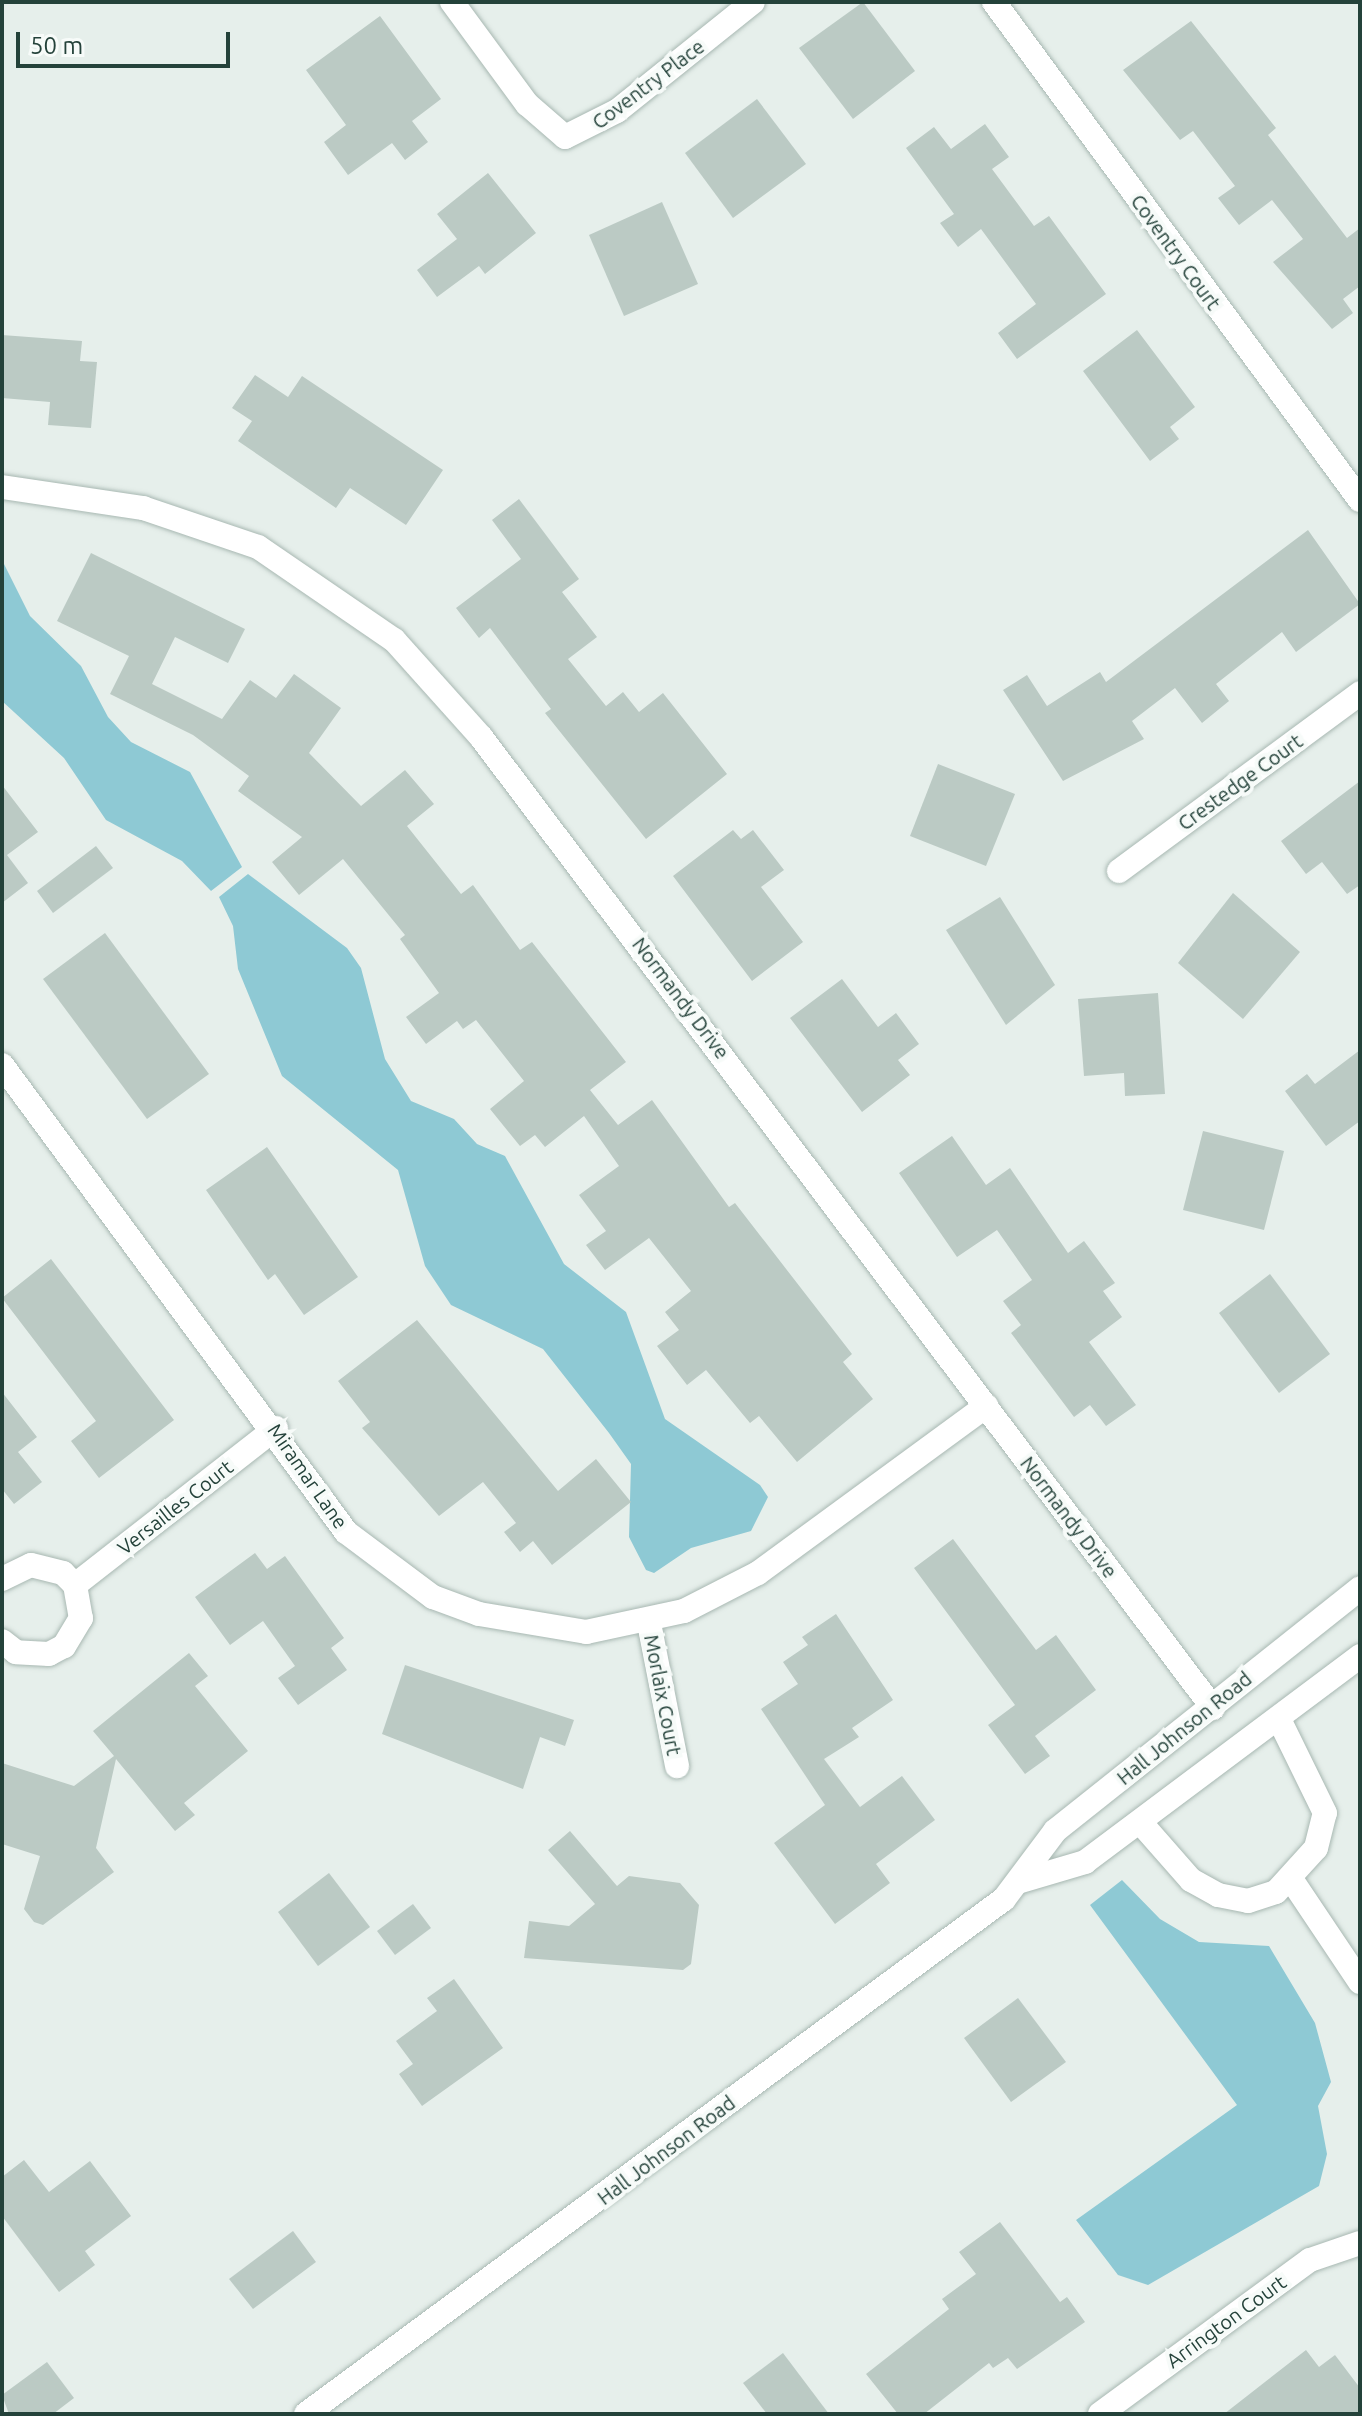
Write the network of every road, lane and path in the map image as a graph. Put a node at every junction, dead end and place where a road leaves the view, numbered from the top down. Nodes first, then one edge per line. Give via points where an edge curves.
1 (452, 2) edge
2 (753, 2) edge
3 (994, 2) edge
4 (2, 487) edge
5 (1360, 500) edge
6 (1360, 693) edge
7 (1119, 871) dead end
8 (2, 1065) edge
9 (986, 1406) junction
10 (276, 1428) junction
11 (2, 1579) edge
12 (75, 1585) junction
13 (1360, 1588) edge
14 (649, 1623) junction
15 (2, 1641) edge
16 (1360, 1656) edge
17 (1213, 1708) junction
18 (1279, 1719) junction
19 (677, 1766) dead end
20 (1140, 1822) junction
21 (1291, 1879) junction
22 (1021, 1881) junction
23 (1360, 1982) edge
24 (1360, 2243) edge
25 (306, 2414) edge
26 (1100, 2414) edge

1 - 2 street, Coventry Place via 527,104 565,137 617,111
3 - 5 street, Coventry Court
4 - 9 street, Normandy Drive via 143,508 258,547 394,640 481,737
6 - 7 street, Crestedge Court
8 - 10 street, Miramar Lane
9 - 14 street, Miramar Lane via 758,1573
9 - 17 street, Normandy Drive
10 - 12 street, Versailles Court
10 - 14 street, Miramar Lane via 346,1532 433,1597 530,1627 586,1632
11 - 12 street via 31,1565 47,1566
12 - 15 street via 81,1618 64,1646 32,1656
13 - 17 street, Hall Johnson Road
14 - 19 street, Morlaix Court
16 - 18 street, Hall Johnson Road
17 - 22 street, Hall Johnson Road via 1055,1831
18 - 20 street, Hall Johnson Road
18 - 21 street via 1325,1813 1316,1848
20 - 21 street via 1191,1880 1218,1895 1248,1901
20 - 22 street, Hall Johnson Road via 1085,1862
21 - 23 street
22 - 25 street, Hall Johnson Road
24 - 26 street, Arrington Court via 1310,2260

